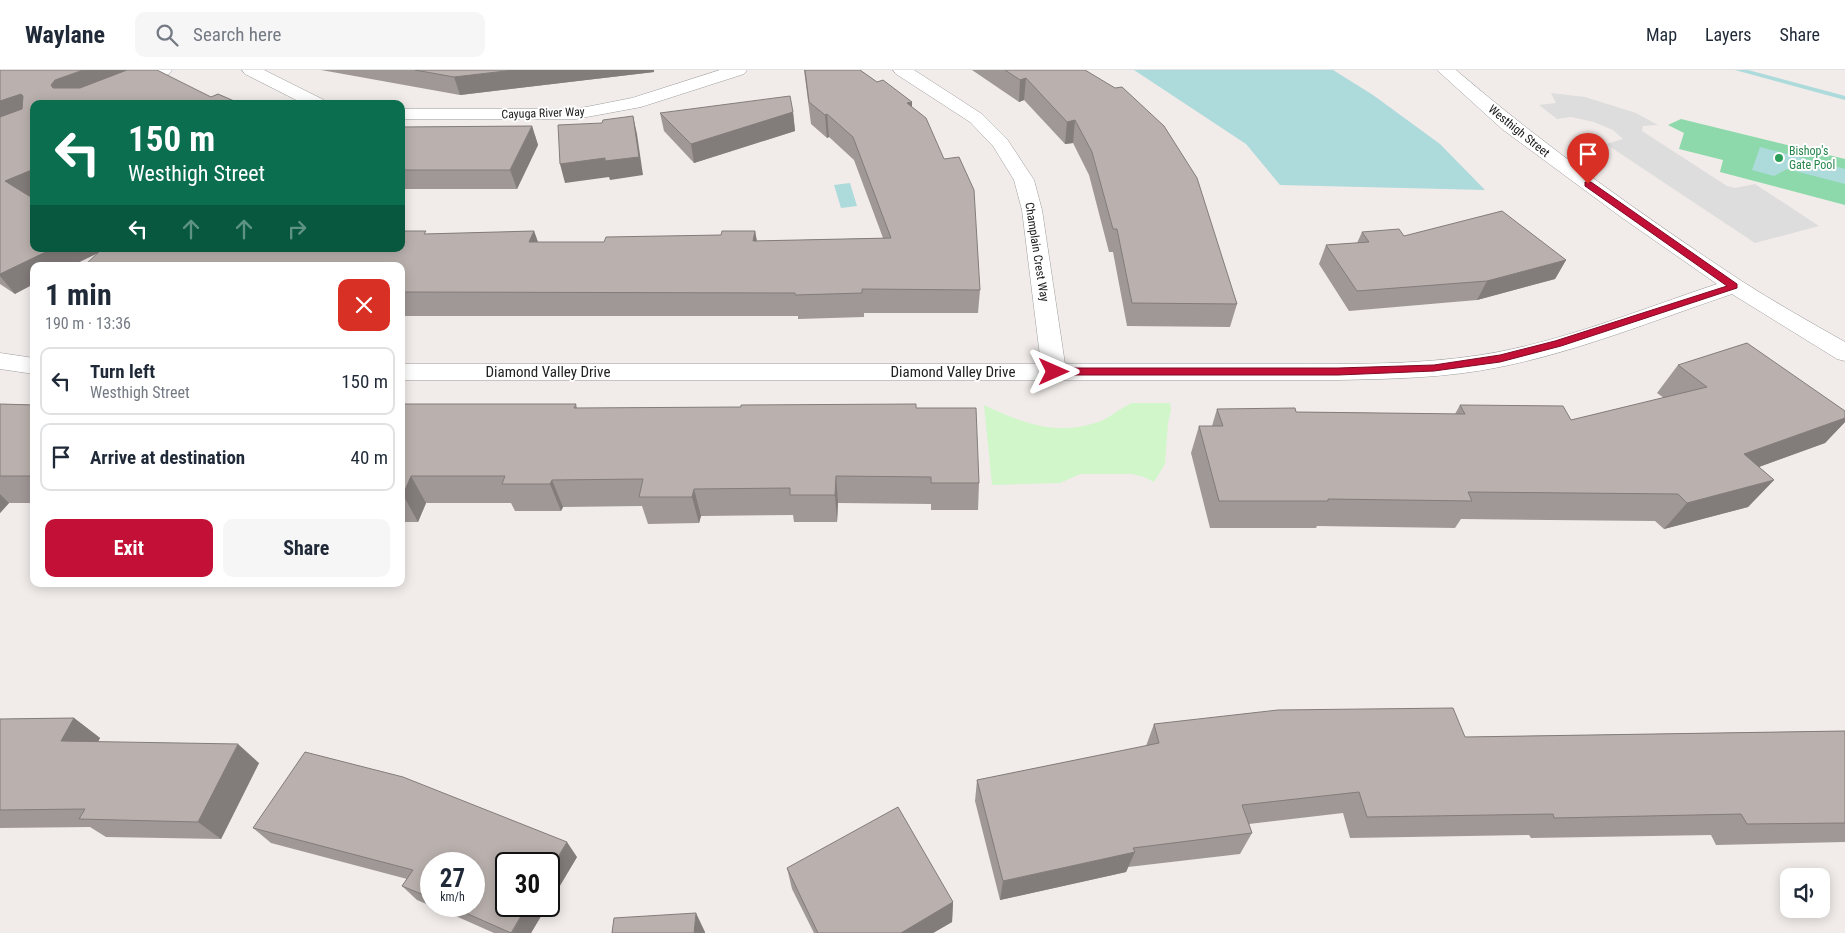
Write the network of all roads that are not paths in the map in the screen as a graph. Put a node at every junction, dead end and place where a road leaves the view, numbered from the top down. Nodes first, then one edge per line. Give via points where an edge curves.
1 (163, 70) edge
2 (251, 70) edge
3 (738, 70) edge
4 (902, 70) edge
5 (1446, 70) edge
6 (84, 100) edge
7 (310, 100) edge
8 (405, 114) edge
9 (1734, 286) junction
10 (1845, 353) edge
11 (0, 361) edge
12 (30, 365) edge
13 (405, 372) edge
14 (1054, 372) junction

1 - 6 street
2 - 7 street
3 - 8 street, Cayuga River Way via 635,103 576,114
4 - 14 street, Champlain Crest Way via 976,118 1006,150 1024,180 1032,210
5 - 9 street, Westhigh Street via 1561,165
9 - 10 street, Westhigh Street
9 - 14 street, Diamond Valley Drive via 1558,344 1500,359 1434,368 1338,372
11 - 12 street
13 - 14 street, Diamond Valley Drive

